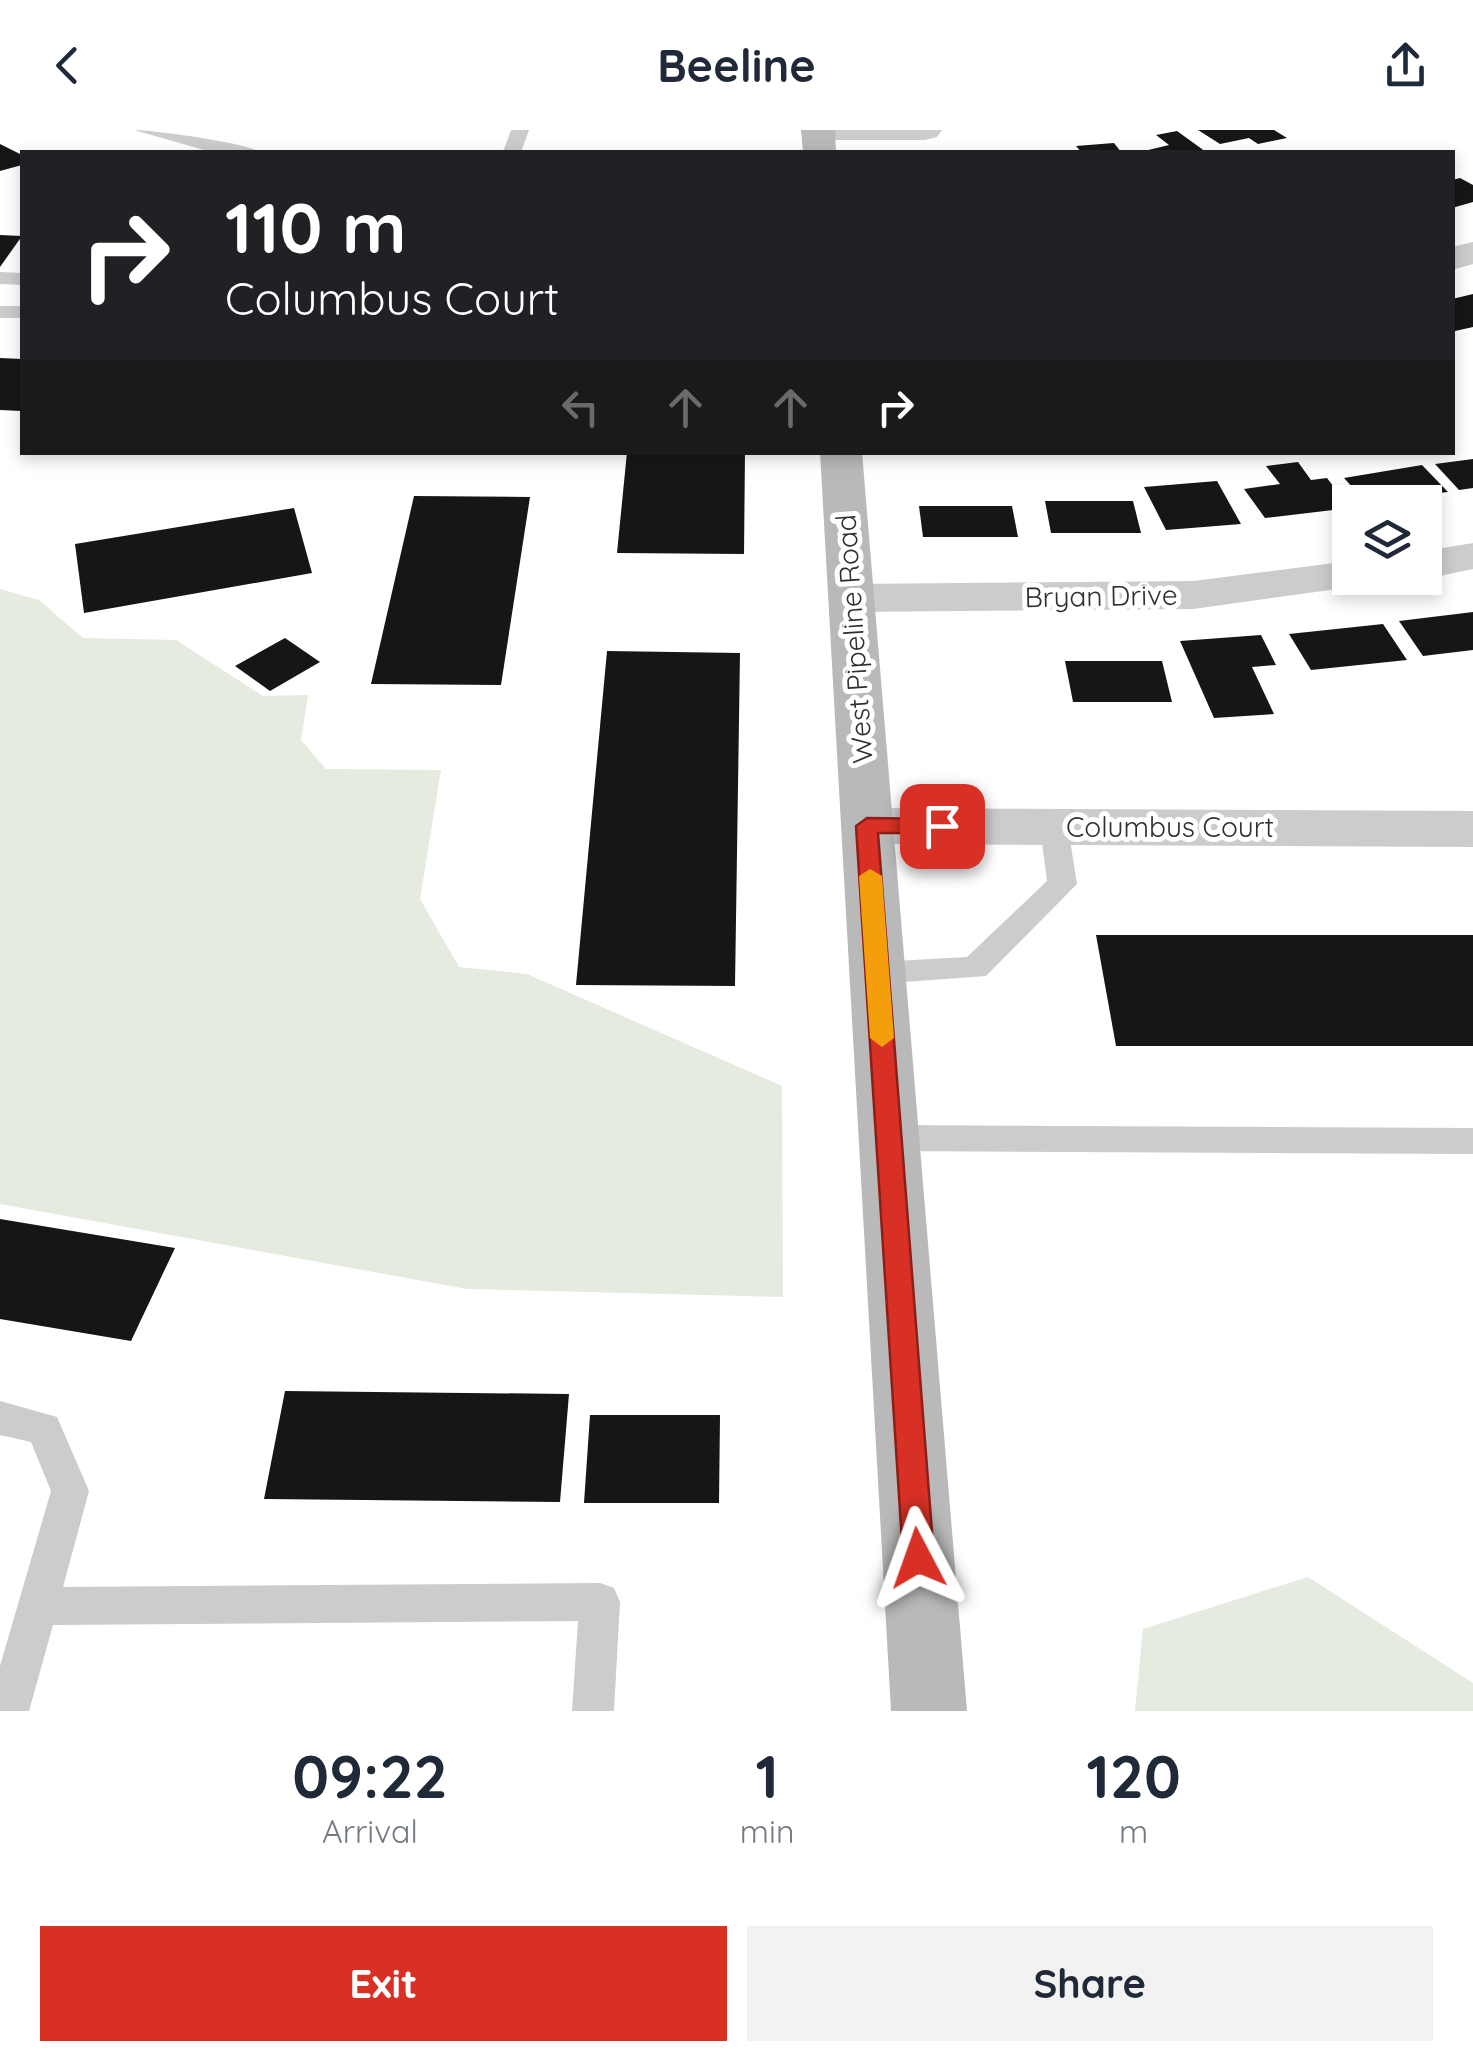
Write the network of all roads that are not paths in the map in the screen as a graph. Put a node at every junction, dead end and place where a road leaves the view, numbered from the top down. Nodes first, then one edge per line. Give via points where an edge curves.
1 (143, 130) edge
2 (815, 130) edge
3 (925, 130) edge
4 (222, 150) edge
5 (841, 455) edge
6 (1473, 556) edge
7 (1442, 562) edge
8 (1332, 578) edge
9 (851, 598) junction
10 (867, 826) junction
11 (1054, 826) junction
12 (1473, 828) edge
13 (877, 973) junction
14 (890, 1138) junction
15 (1473, 1141) edge
16 (0, 1418) edge
17 (38, 1606) junction
18 (10, 1668) edge
19 (8, 1711) edge
20 (593, 1711) edge
21 (929, 1711) edge

1 - 4 lane
2 - 3 street
5 - 9 main road, West Pipeline Road
6 - 7 street
8 - 9 street, Bryan Drive via 1193,595
9 - 10 main road, West Pipeline Road
10 - 11 street, Columbus Court
10 - 13 main road, West Pipeline Road
11 - 12 street, Columbus Court
11 - 13 lane via 1062,884 975,968
13 - 14 main road, West Pipeline Road
14 - 15 lane
14 - 21 main road, West Pipeline Road
16 - 17 lane via 44,1429 70,1490
17 - 18 lane
17 - 20 lane via 600,1602
18 - 19 lane

